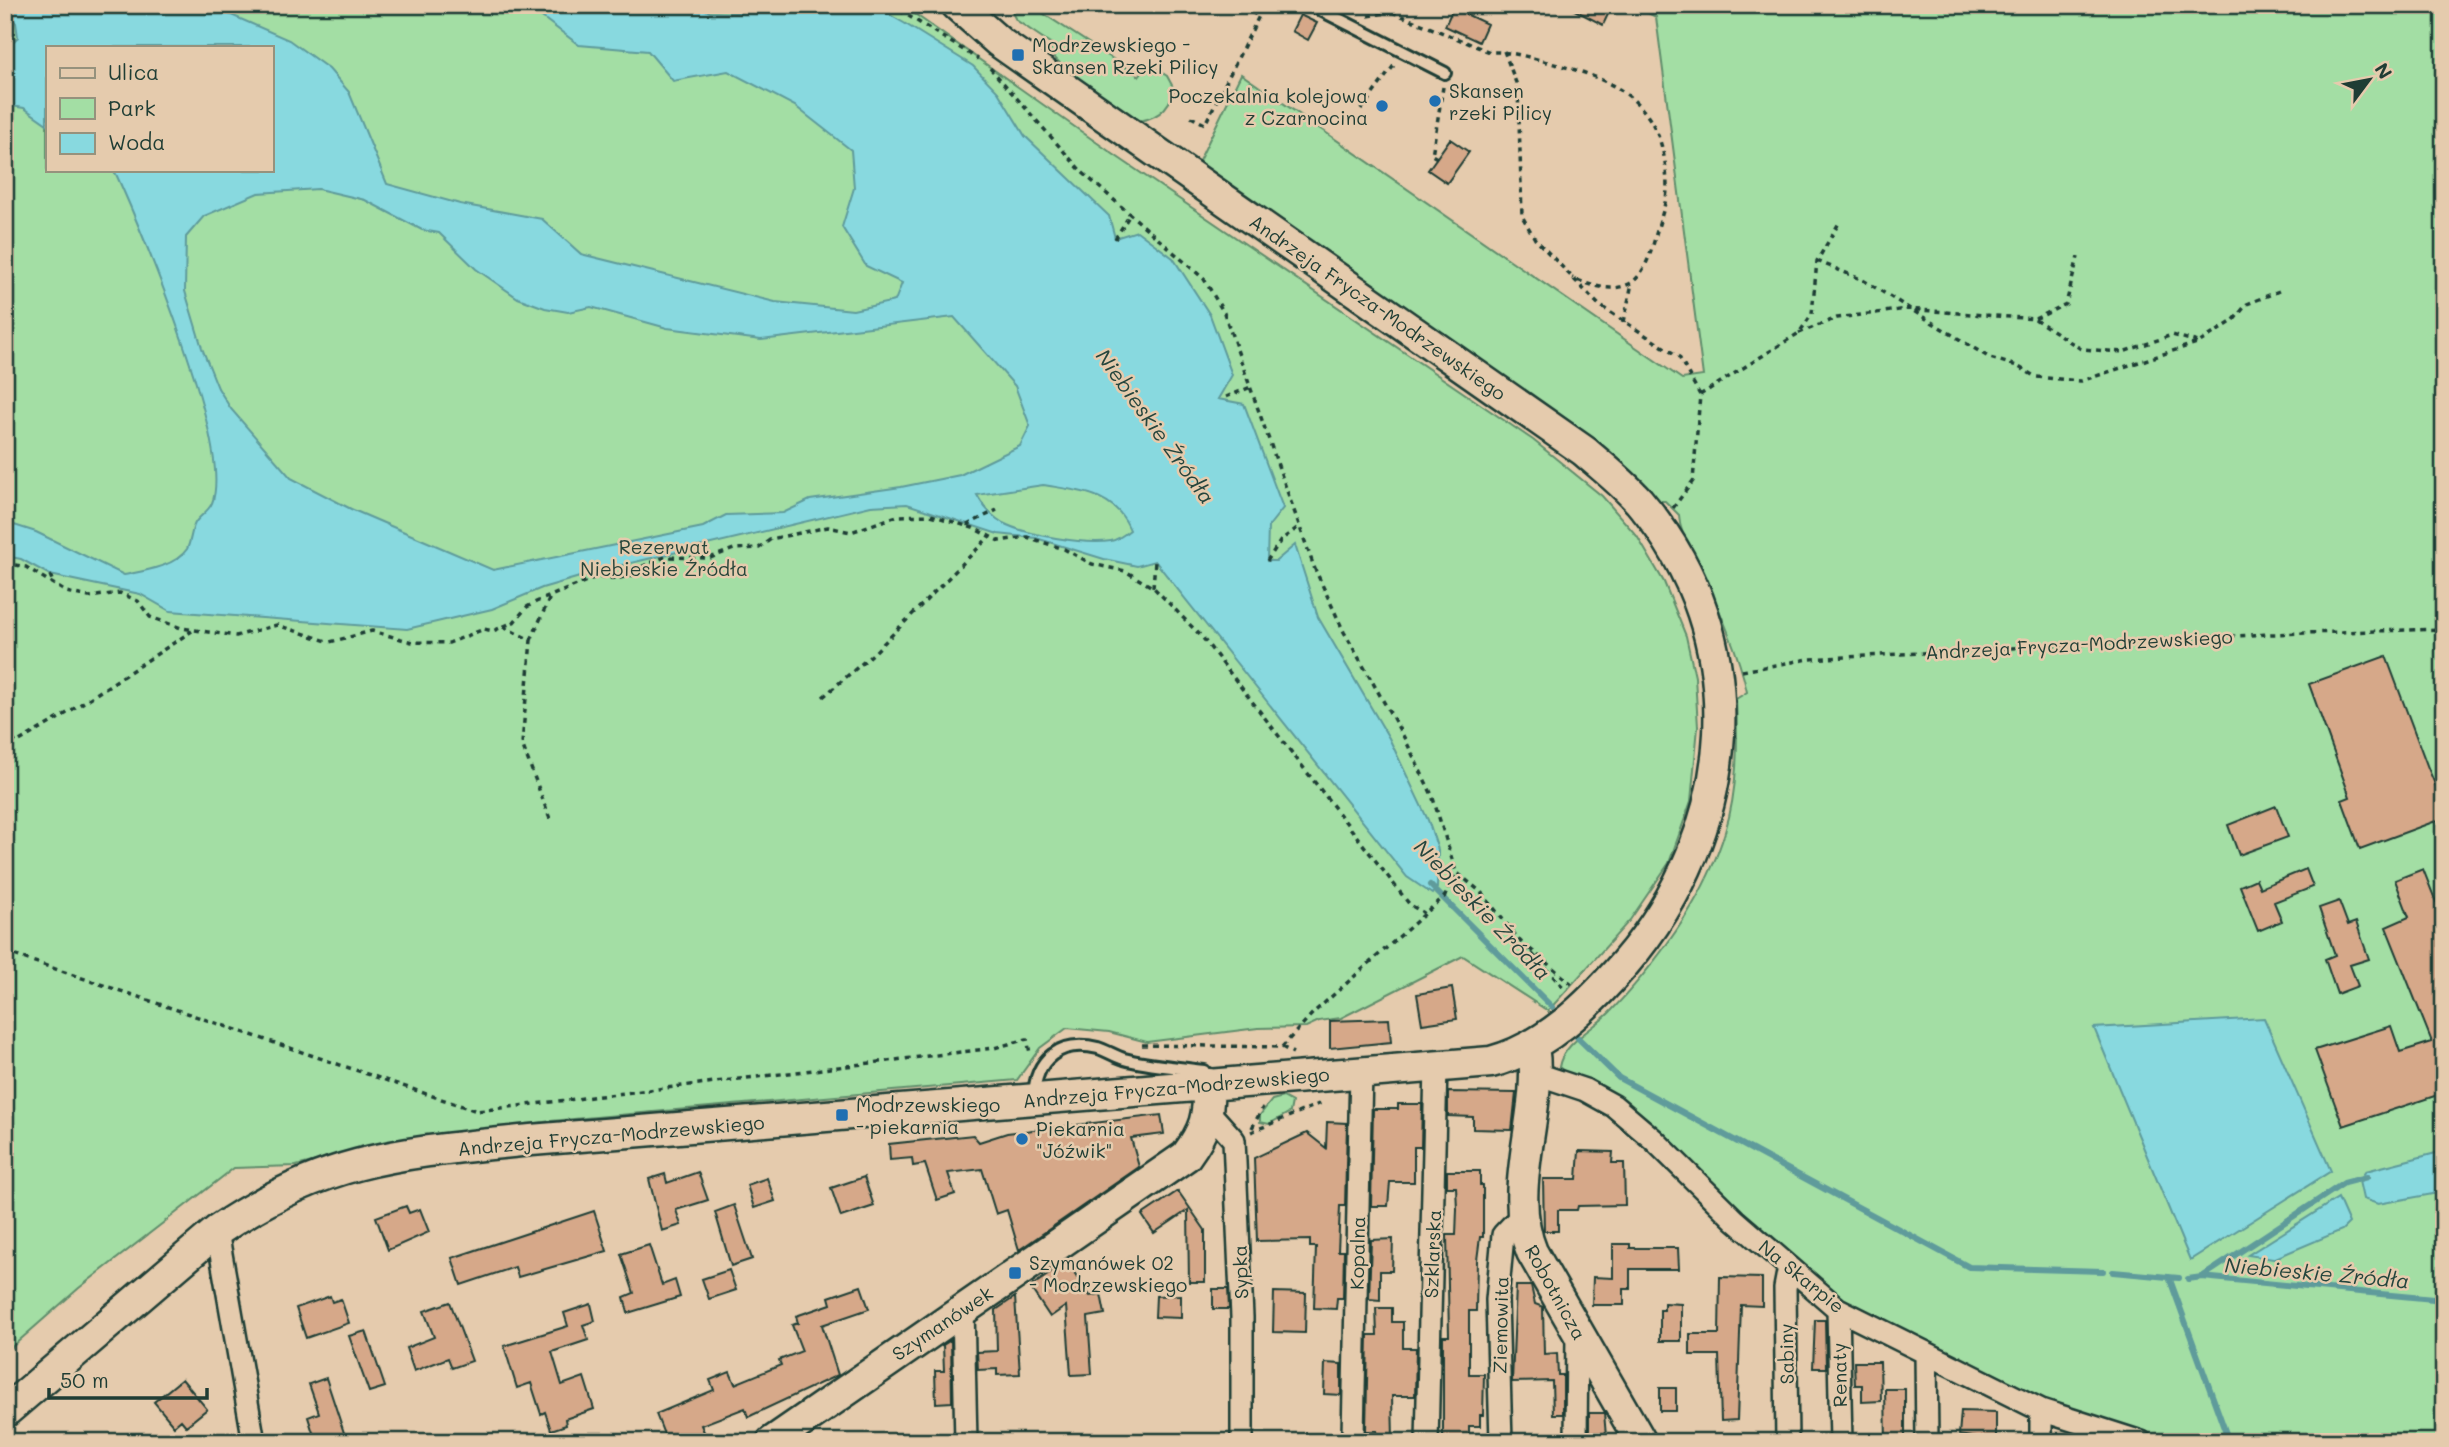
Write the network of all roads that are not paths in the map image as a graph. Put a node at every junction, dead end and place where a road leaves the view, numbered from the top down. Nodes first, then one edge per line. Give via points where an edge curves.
1 (1311, 5) edge
2 (957, 8) edge
3 (1445, 73) road end
4 (1535, 1060) junction
5 (1436, 1066) junction
6 (1361, 1071) junction
7 (1209, 1098) junction
8 (1034, 1099) junction
9 (1521, 1216) junction
10 (217, 1231) junction
11 (1790, 1267) junction
12 (963, 1308) junction
13 (1839, 1309) junction
14 (1577, 1332) junction
15 (1926, 1353) junction
16 (2041, 1410) junction
17 (5, 1412) edge
18 (797, 1432) edge
19 (1353, 1435) dead end
20 (254, 1442) edge
21 (772, 1442) edge
22 (966, 1442) edge
23 (1242, 1442) edge
24 (1427, 1442) edge
25 (1501, 1442) edge
26 (1576, 1442) edge
27 (1642, 1442) edge
28 (1787, 1442) edge
29 (1840, 1442) edge
30 (1927, 1442) edge
31 (2041, 1442) edge
32 (2141, 1442) edge

1 - 3 lane
2 - 4 street, Andrzeja Frycza-Modrzewskiego via 999,42 1584,451 1620,481 1655,523 1684,571 1716,676 1719,729 1715,781 1705,825 1686,872 1650,933
4 - 5 street, Andrzeja Frycza-Modrzewskiego
4 - 9 street, Robotnicza
4 - 11 street, Na Skarpie via 1614,1106
5 - 6 street, Andrzeja Frycza-Modrzewskiego
5 - 24 street, Szklarska
6 - 7 street, Andrzeja Frycza-Modrzewskiego
6 - 19 street, Kopalna
7 - 8 street, Andrzeja Frycza-Modrzewskiego
7 - 8 lane via 1204,1071 1124,1059 1072,1045 1049,1055 1039,1069
7 - 12 street, Szymanówek via 1203,1132 1186,1156
7 - 23 street, Sypka via 1234,1140
8 - 10 street, Andrzeja Frycza-Modrzewskiego via 404,1153 328,1171 253,1207
9 - 14 street, Robotnicza via 1532,1252
9 - 25 street, Ziemowita via 1503,1236 1497,1300
10 - 17 street, Andrzeja Frycza-Modrzewskiego
10 - 20 street
11 - 13 street, Na Skarpie
11 - 28 street, Sabiny via 1786,1288
12 - 18 street, Szymanówek
12 - 22 street
13 - 15 street, Na Skarpie
13 - 29 street, Renaty
14 - 26 street
14 - 27 street, Robotnicza
15 - 16 street, Na Skarpie
15 - 30 street
16 - 31 street
16 - 32 street, Na Skarpie
18 - 21 street, Szymanówek

